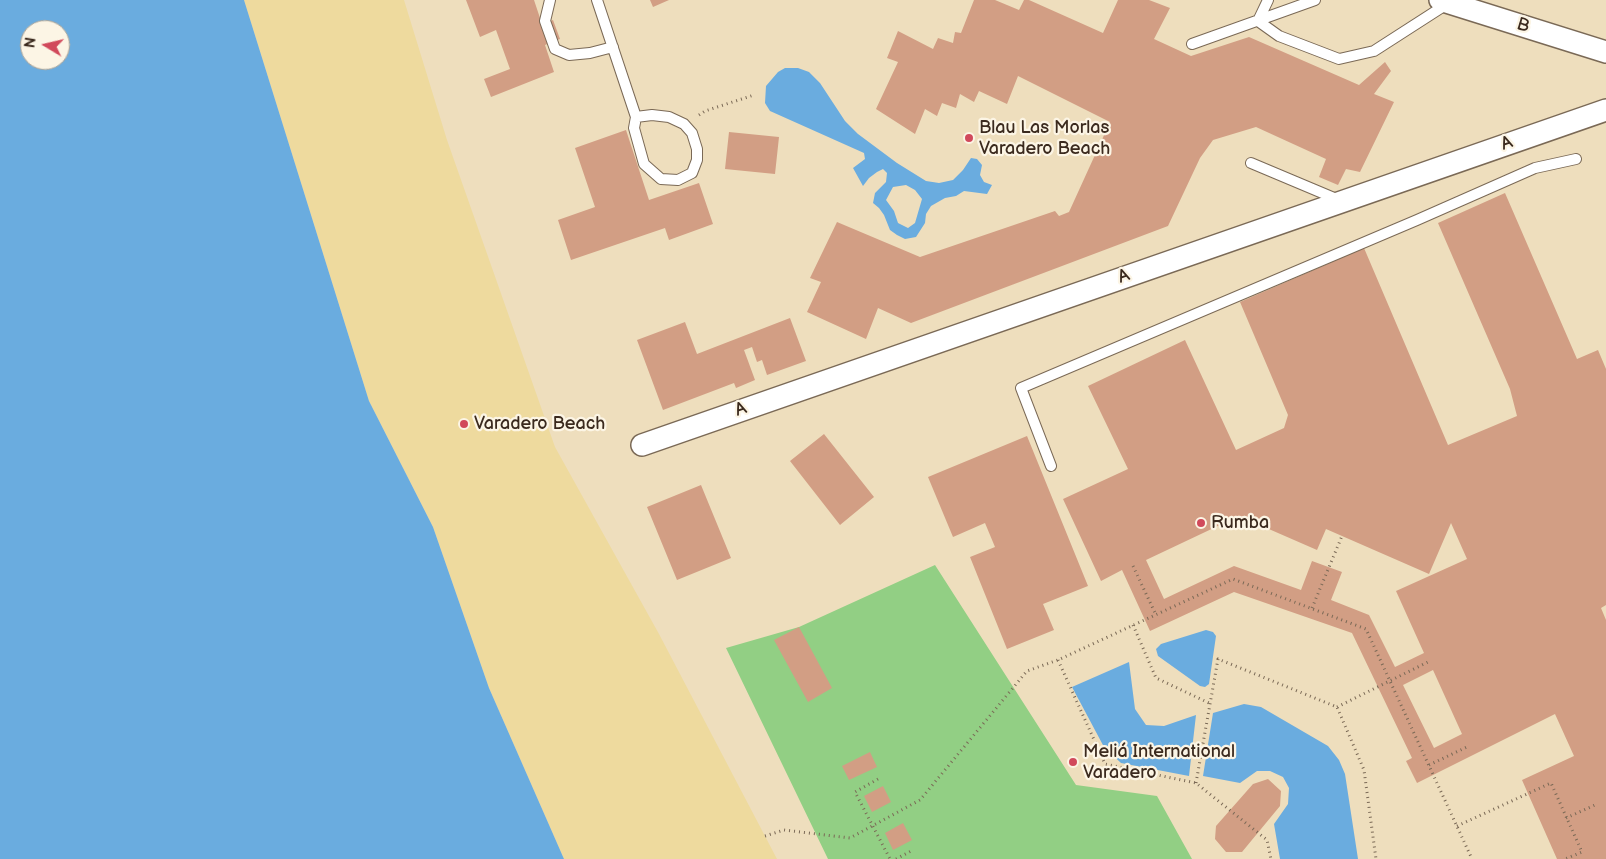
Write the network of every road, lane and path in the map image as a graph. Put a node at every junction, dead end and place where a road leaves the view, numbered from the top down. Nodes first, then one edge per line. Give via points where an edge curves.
1 (550, 0) edge
2 (597, 0) edge
3 (1268, 0) edge
4 (1315, 0) edge
5 (1444, 1) edge
6 (1258, 21) junction
7 (1192, 44) dead end
8 (613, 47) junction
9 (1606, 52) edge
10 (754, 94) dead end
11 (1606, 110) edge
12 (636, 117) junction
13 (684, 124) junction
14 (1576, 159) dead end
15 (1251, 163) dead end
16 (1342, 201) junction
17 (642, 445) dead end
18 (1051, 466) dead end
19 (1342, 536) dead end
20 (1133, 566) dead end
21 (1312, 608) junction
22 (1156, 615) junction
23 (1133, 625) junction
24 (1058, 660) junction
25 (1428, 662) dead end
26 (1391, 682) junction
27 (1209, 703) junction
28 (1337, 708) junction
29 (1468, 746) dead end
30 (1429, 765) junction
31 (878, 779) dead end
32 (1196, 783) junction
33 (1595, 805) dead end
34 (1566, 818) junction
35 (873, 826) junction
36 (1457, 826) junction
37 (765, 836) dead end
38 (913, 850) dead end
39 (890, 859) edge
40 (896, 859) edge
41 (1270, 859) edge
42 (1376, 859) edge
43 (1472, 859) edge
44 (1565, 859) edge

1 - 8 lane via 545,21 555,49 568,55
2 - 8 lane
3 - 6 lane
4 - 6 lane
5 - 6 lane via 1374,51 1339,59 1279,36
5 - 9 street, B
6 - 7 lane
8 - 12 lane
10 - 13 path via 705,111
11 - 16 street, A
12 - 13 lane via 669,117
12 - 13 lane via 634,128 644,164 661,178 678,180 692,173 697,149 692,133
14 - 18 lane via 1535,168 1020,388
15 - 16 lane
16 - 17 street, A
19 - 21 path
20 - 22 path
21 - 22 path via 1233,578
21 - 26 path via 1366,629
22 - 23 path
23 - 24 path
23 - 27 path via 1156,678
24 - 32 path via 1105,764
24 - 35 path via 1027,671 920,800
25 - 26 path
26 - 28 path
26 - 30 path
27 - 28 path via 1218,659
27 - 32 path
28 - 42 path via 1364,770
29 - 30 path
30 - 36 path
31 - 35 path via 856,792
32 - 41 path via 1267,840
33 - 34 path
34 - 36 path via 1551,783
34 - 44 path via 1582,852
35 - 37 path via 850,838 784,830
35 - 39 path
36 - 43 path
38 - 40 path

